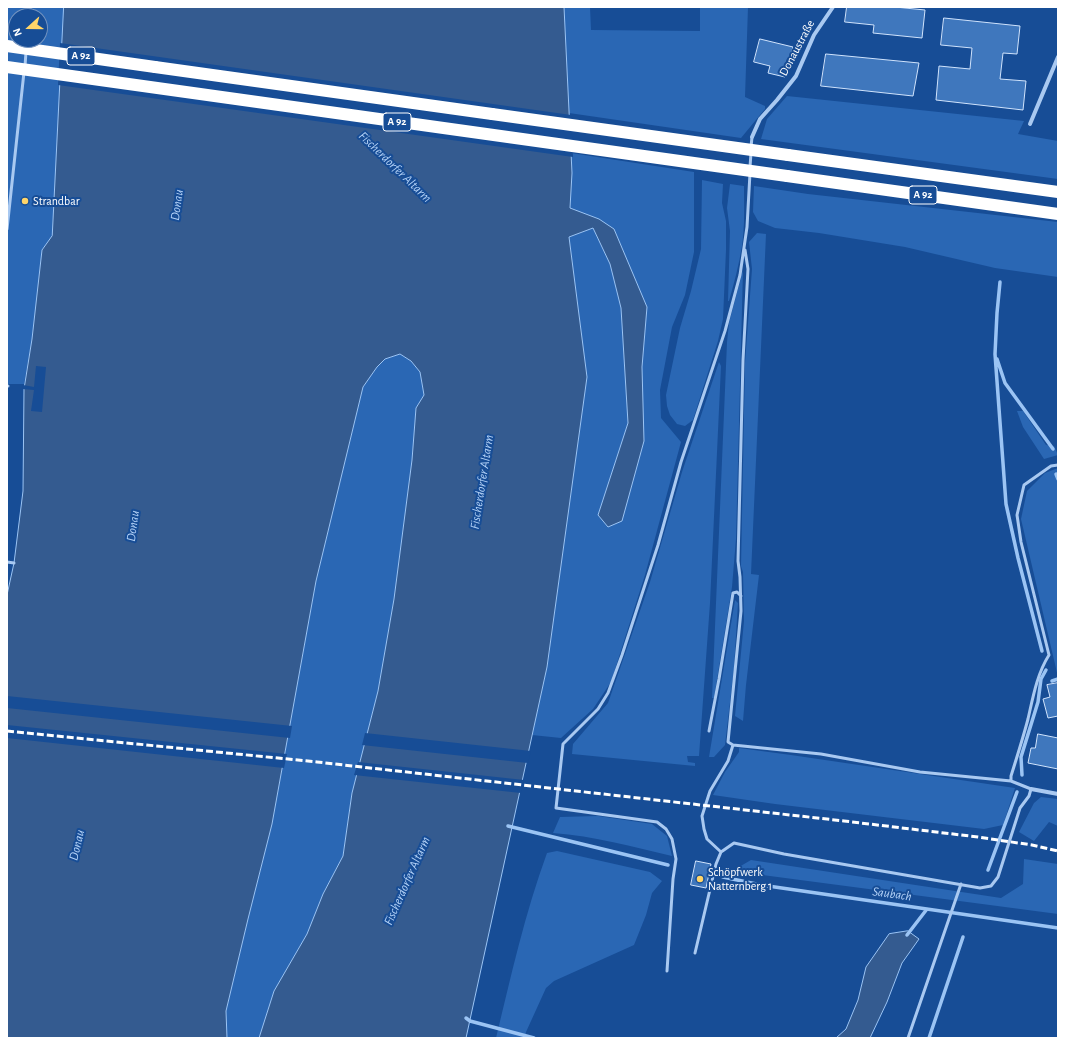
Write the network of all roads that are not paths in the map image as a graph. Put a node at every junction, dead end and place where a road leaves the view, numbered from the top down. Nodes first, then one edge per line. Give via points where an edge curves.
1 (833, 7) edge
2 (7, 46) edge
3 (26, 48) edge
4 (1058, 57) edge
5 (7, 67) edge
6 (1030, 124) dead end
7 (752, 137) joint
8 (1058, 192) edge
9 (1058, 214) edge
10 (7, 229) edge
11 (744, 248) junction
12 (1058, 465) edge
13 (7, 562) edge
14 (14, 563) dead end
15 (740, 596) junction
16 (709, 731) dead end
17 (733, 745) junction
18 (1011, 781) junction
19 (1031, 789) junction
20 (1058, 794) edge
21 (721, 852) junction
22 (961, 884) junction
23 (695, 954) dead end
24 (667, 971) dead end
25 (908, 1038) edge

1 - 7 street, Donaustraße via 814,35 796,76 760,119
2 - 8 highway, A 92, bridge
3 - 10 lane
4 - 6 street
5 - 9 highway, A 92, bridge
7 - 11 lane via 748,227
11 - 15 lane via 748,270 738,561
11 - 24 lane via 740,275 725,331 681,462 658,545 622,655 608,693 598,709 563,744 561,758 556,808 657,822 666,829 672,839 676,859
12 - 18 lane via 1051,466 1024,485 1017,515 1021,542 1049,655 1037,682
13 - 14 lane
15 - 16 lane via 737,592 733,593
15 - 17 lane via 741,611 728,742
17 - 18 lane via 821,754 920,772
17 - 21 lane via 728,761 710,791 702,816 708,839
18 - 19 lane
19 - 20 street
19 - 22 lane via 1020,808 998,877 991,886 980,888
21 - 22 lane via 734,844
21 - 23 lane
22 - 25 lane

